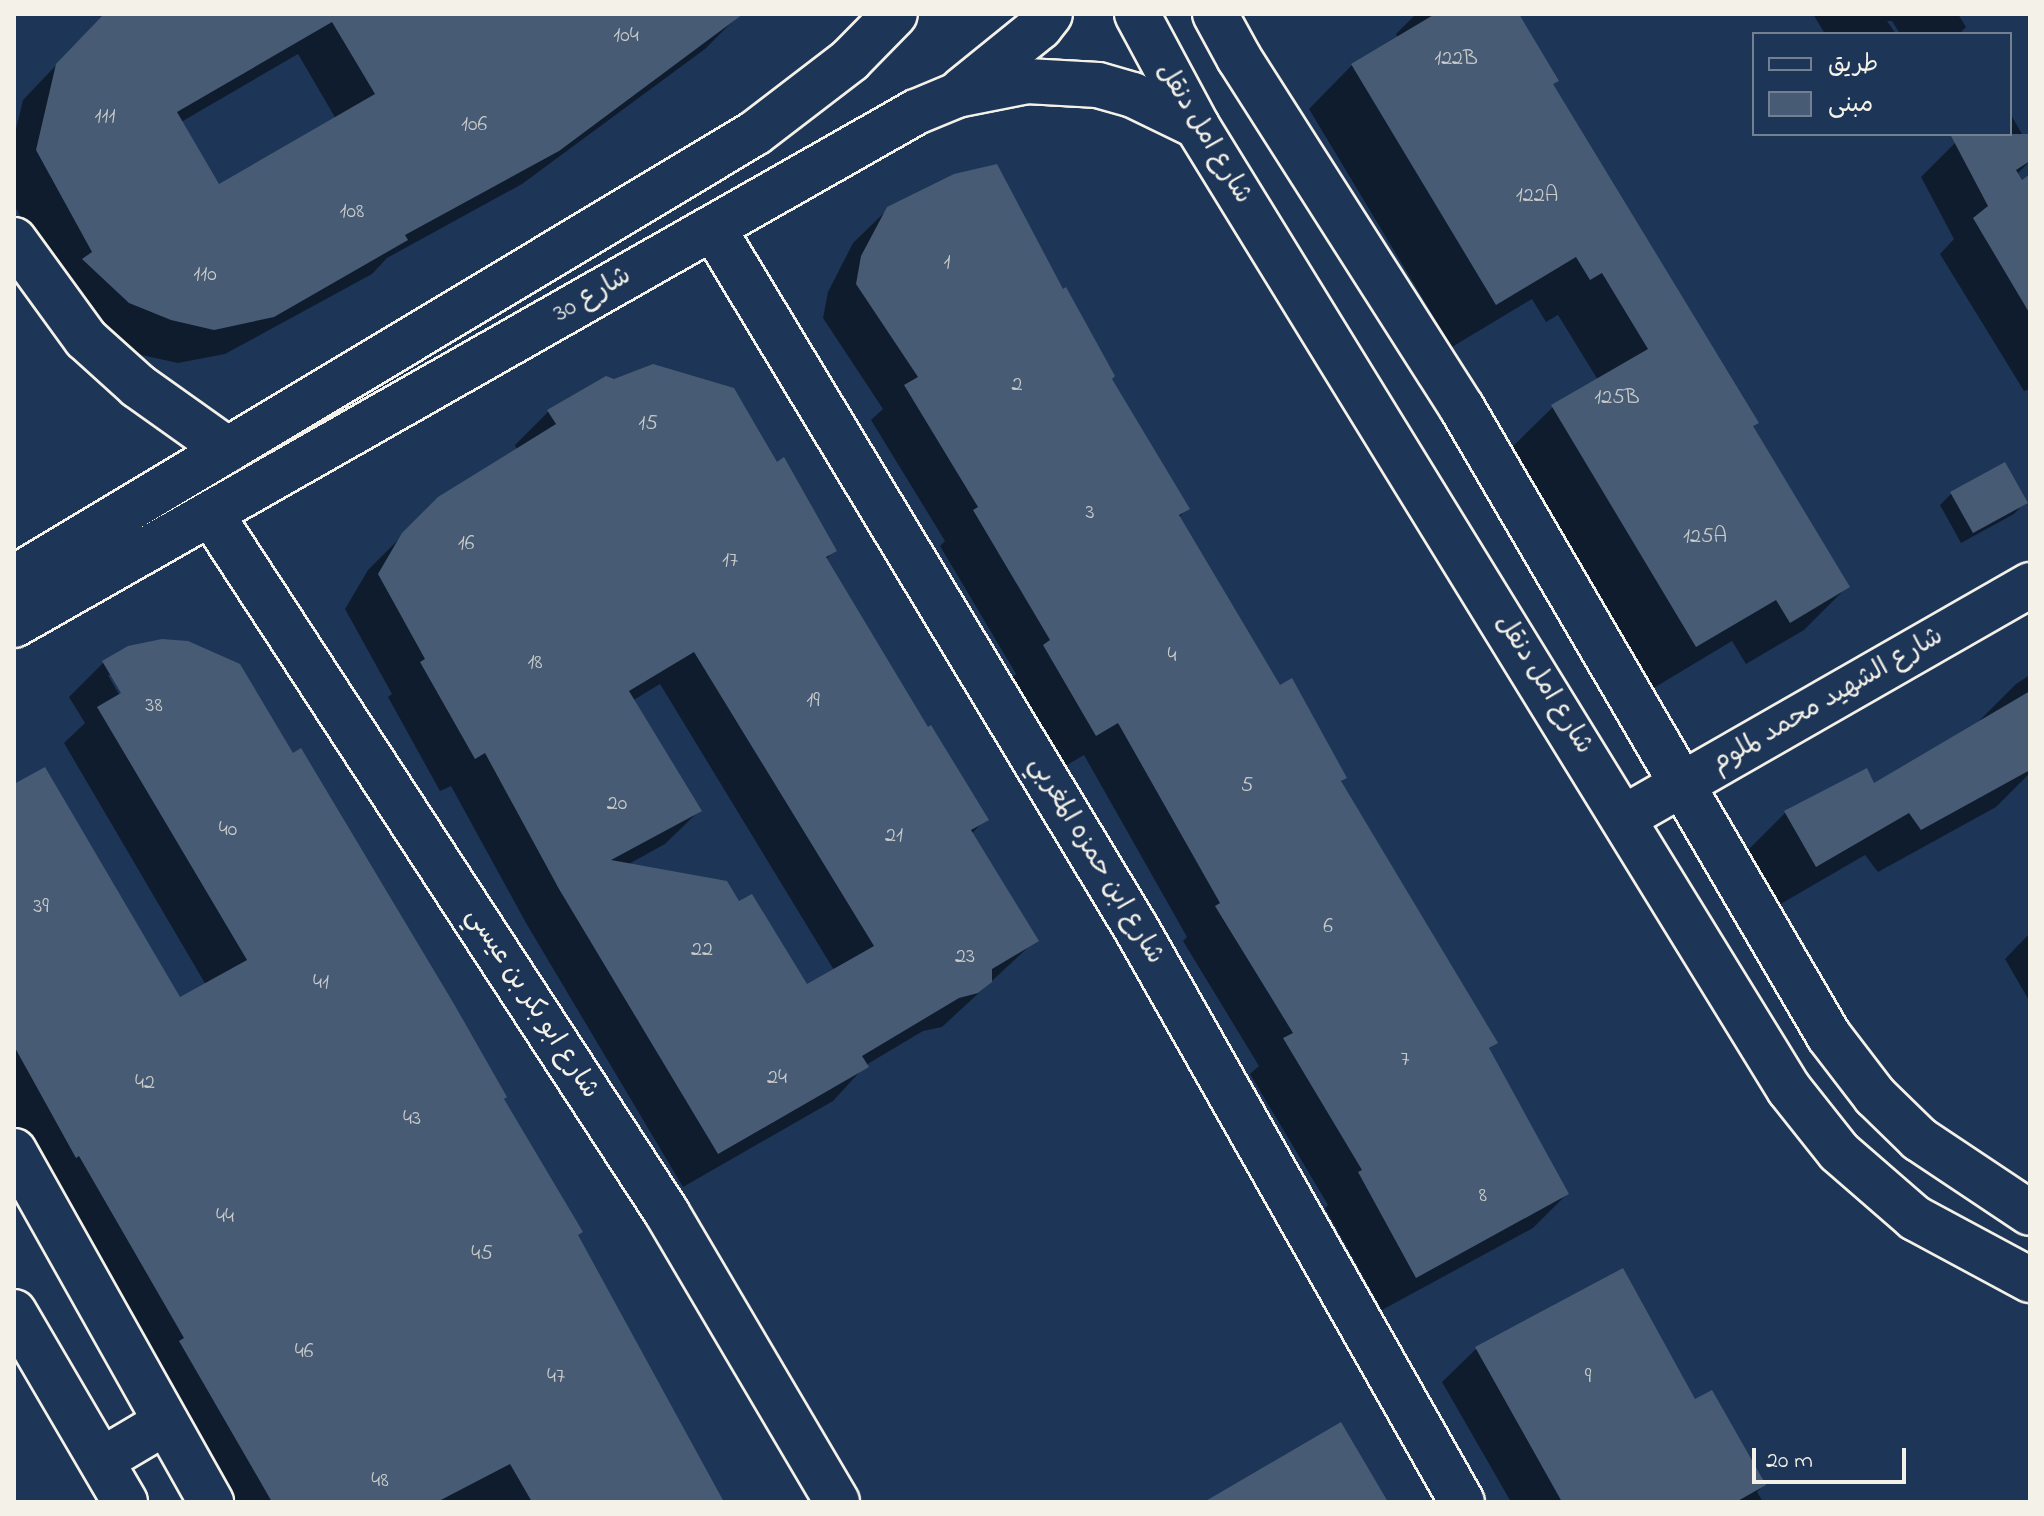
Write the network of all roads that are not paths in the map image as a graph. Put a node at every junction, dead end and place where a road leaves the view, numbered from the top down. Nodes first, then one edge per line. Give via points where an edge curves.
1 (1050, 14) edge
2 (1137, 14) edge
3 (1215, 14) edge
4 (897, 15) edge
5 (957, 95) junction
6 (1197, 126) junction
7 (713, 228) junction
8 (14, 240) edge
9 (228, 450) junction
10 (211, 514) junction
11 (14, 578) edge
12 (2030, 585) edge
13 (14, 625) edge
14 (1683, 785) junction
15 (1625, 817) junction
16 (14, 1151) edge
17 (2030, 1213) edge
18 (2030, 1280) edge
19 (14, 1312) edge
20 (166, 1422) junction
21 (102, 1460) junction
22 (125, 1502) edge
23 (211, 1502) edge
24 (837, 1502) edge
25 (1462, 1502) edge

1 - 5 street
2 - 6 street, شارع امل دنقل
3 - 14 street via 1462,408
4 - 9 street via 755,133
5 - 6 street, شارع 30 via 1027,81 1098,85 1144,99
5 - 7 street, شارع 30 via 916,112
6 - 15 street, شارع امل دنقل
7 - 10 street, شارع 30
7 - 25 street, شارع ابن حمزه المغربي via 1136,928
8 - 9 street via 86,339 150,395
9 - 11 street
10 - 13 street, شارع 30
10 - 24 street, شارع ابو بكر بن عيسي via 667,1213
12 - 14 street, شارع الشهيد محمد لملوم
14 - 15 street, شارع الشهيد محمد لملوم
14 - 17 street via 1829,1036 1875,1096 1919,1139
15 - 18 street, شارع امل دنقل via 1789,1089 1839,1152 1915,1218
16 - 20 street
19 - 21 street
20 - 21 street
20 - 23 street
21 - 22 street

